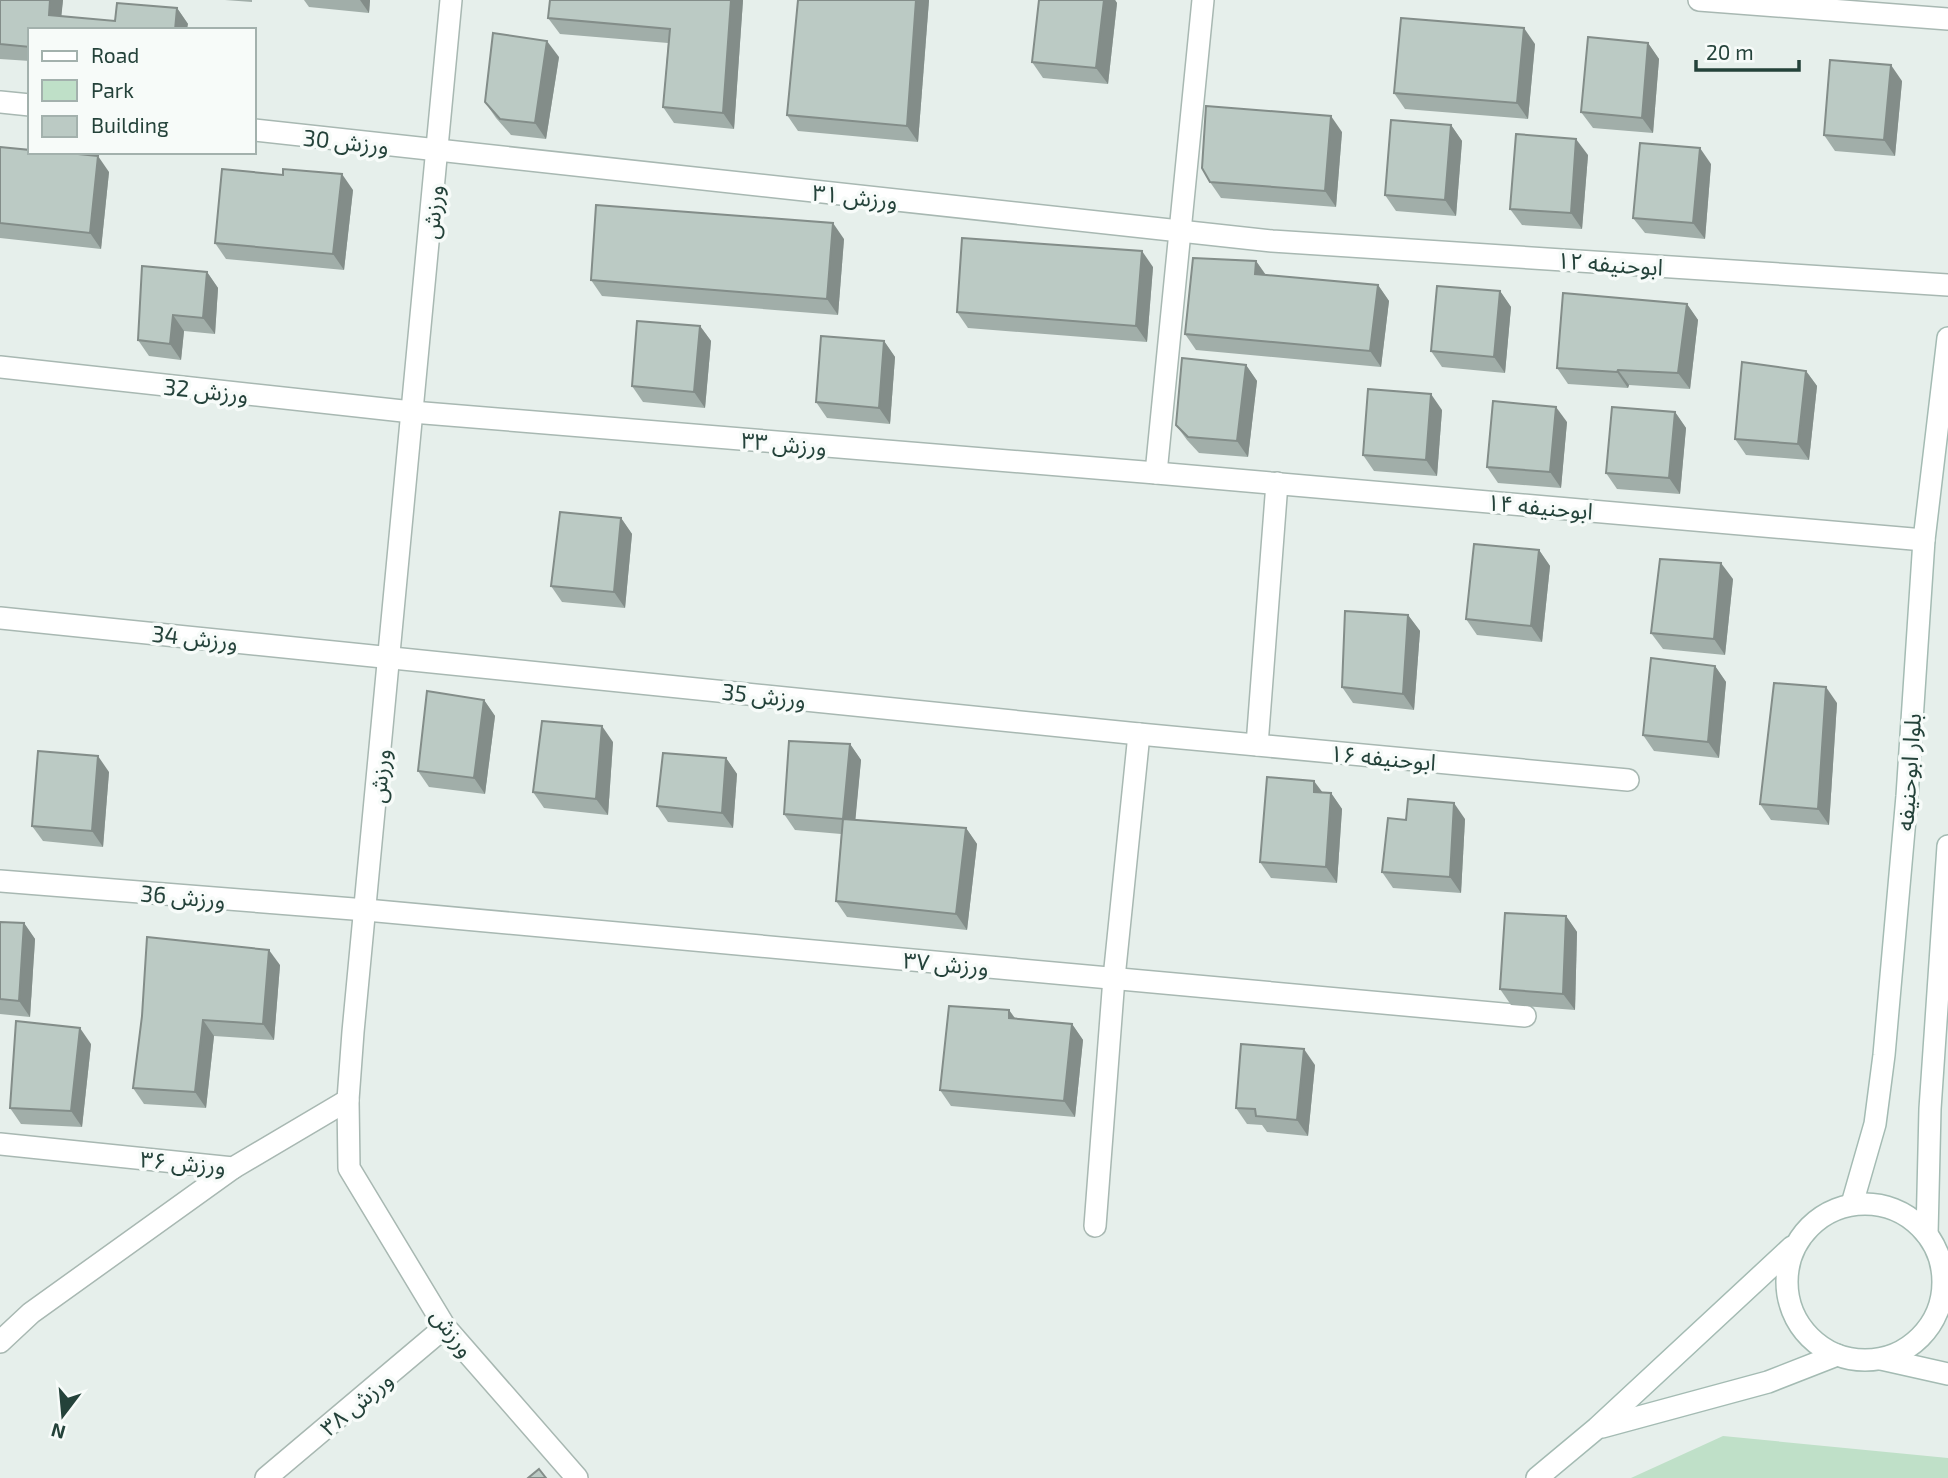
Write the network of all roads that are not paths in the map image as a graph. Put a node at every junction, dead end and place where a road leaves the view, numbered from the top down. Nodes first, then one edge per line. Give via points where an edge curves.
1 (451, 0) edge
2 (1203, 0) edge
3 (1699, 0) edge
4 (1948, 19) edge
5 (0, 102) edge
6 (28, 105) edge
7 (256, 130) edge
8 (437, 151) junction
9 (1180, 231) junction
10 (1272, 241) joint
11 (1948, 285) edge
12 (1948, 338) edge
13 (0, 367) edge
14 (412, 412) junction
15 (1156, 473) junction
16 (1277, 483) junction
17 (1924, 540) junction
18 (0, 618) edge
19 (390, 656) junction
20 (1139, 734) junction
21 (1257, 745) junction
22 (1628, 780) dead end
23 (1948, 846) edge
24 (0, 881) edge
25 (366, 910) junction
26 (1945, 926) edge
27 (1114, 978) junction
28 (1525, 1016) dead end
29 (348, 1100) junction
30 (0, 1144) edge
31 (233, 1168) junction
32 (1852, 1204) junction
33 (1095, 1226) dead end
34 (1927, 1234) junction
35 (1795, 1245) junction
36 (1945, 1273) edge
37 (445, 1327) junction
38 (0, 1342) edge
39 (1837, 1355) junction
40 (1879, 1359) junction
41 (1948, 1374) edge
42 (1597, 1428) junction
43 (267, 1478) edge
44 (577, 1478) edge
45 (1536, 1478) edge

1 - 8 street, ورزش
2 - 9 street
3 - 4 street
5 - 6 street
7 - 8 street, ورزش 30
8 - 9 street, ورزش ۳۱
8 - 14 street, ورزش
9 - 10 street, ورزش ۳۱
9 - 15 street
10 - 11 street, ابوحنیفه ۱۲
12 - 17 street, بلوار ابوحنیفه
13 - 14 street, ورزش 32
14 - 15 street, ورزش ۳۳
14 - 19 street, ورزش
15 - 16 street, ابوحنیفه ۱۴
16 - 17 street, ابوحنیفه ۱۴
16 - 21 street
17 - 32 street, بلوار ابوحنیفه via 1884,1055 1875,1124
18 - 19 street, ورزش 34
19 - 20 street, ورزش 35
19 - 25 street, ورزش
20 - 21 street, ابوحنیفه ۱۶
20 - 27 street
21 - 22 street, ابوحنیفه ۱۶
23 - 26 street, بلوار ابوحنیفه
24 - 25 street, ورزش 36
25 - 27 street, ورزش ۳۷
25 - 29 street, ورزش
26 - 34 street, بلوار ابوحنیفه via 1930,1109
27 - 28 street, ورزش ۳۷
27 - 33 street
29 - 31 street, ورزش ۳۶
29 - 37 street, ورزش via 349,1168
30 - 31 street, ورزش ۳۶
31 - 38 street via 31,1313
32 - 34 street via 1894,1209
32 - 35 street via 1829,1211 1809,1225
34 - 36 street
35 - 39 street via 1787,1270 1787,1296 1796,1321 1814,1341
35 - 42 street
36 - 40 street via 1935,1318 1920,1338 1901,1352
37 - 43 street, ورزش ۳۸
37 - 44 street, ورزش
39 - 40 street
39 - 42 street via 1768,1382
40 - 41 street
42 - 45 street

